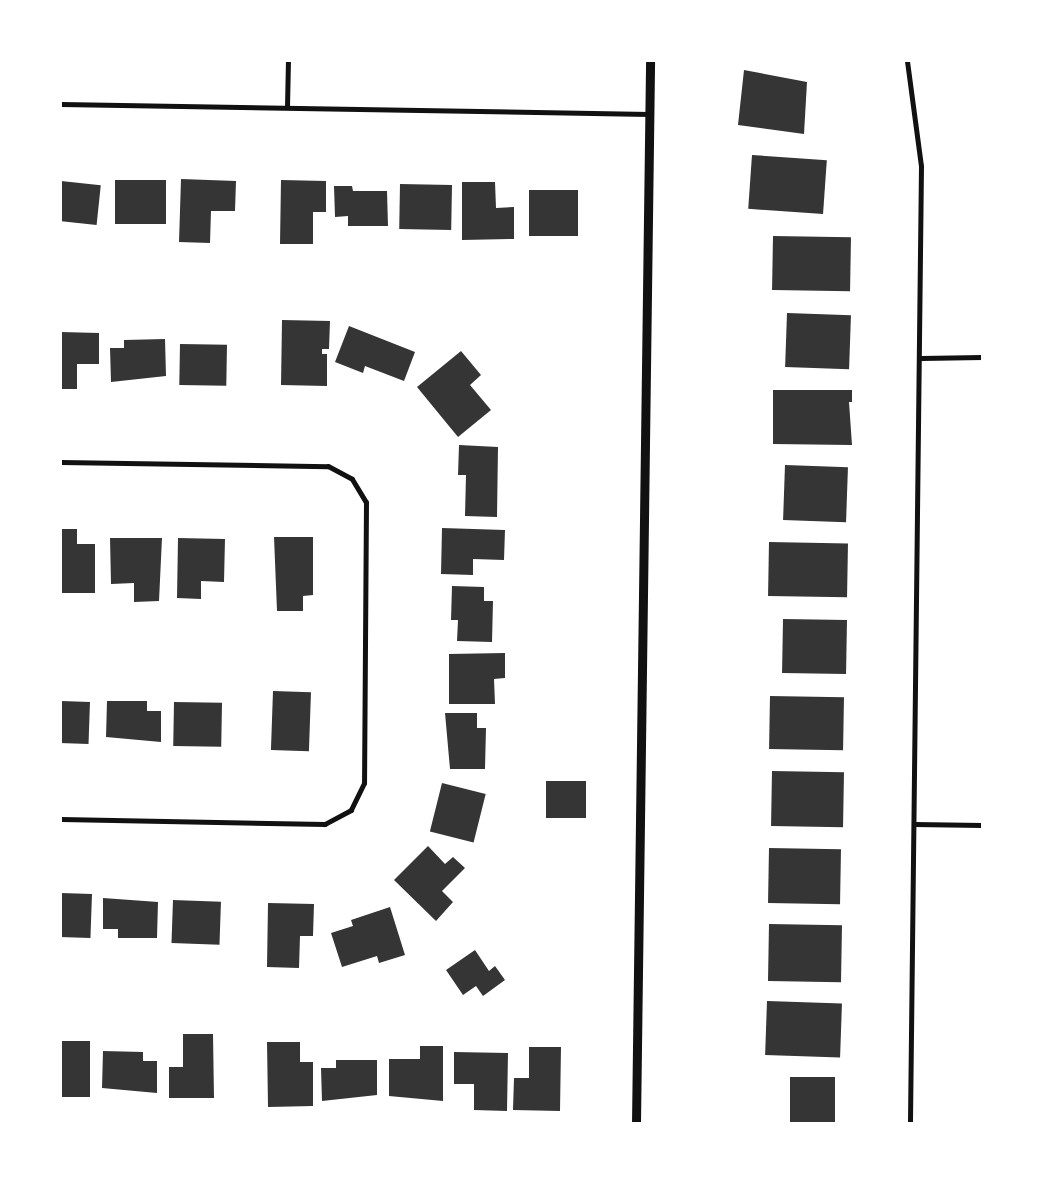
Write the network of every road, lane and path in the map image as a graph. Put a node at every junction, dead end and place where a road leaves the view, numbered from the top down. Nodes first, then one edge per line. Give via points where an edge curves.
1 (288, 61) edge
2 (650, 61) edge
3 (907, 61) edge
4 (61, 104) edge
5 (287, 107) junction
6 (649, 114) junction
7 (982, 357) edge
8 (921, 358) junction
9 (61, 462) edge
10 (61, 819) edge
11 (914, 824) junction
12 (982, 825) edge
13 (636, 1123) edge
14 (910, 1123) edge

1 - 5 street
2 - 6 street
3 - 8 street via 921,166
4 - 5 street
5 - 6 street
6 - 13 street
7 - 8 street
8 - 11 street
9 - 10 street via 328,466 352,479 366,502 366,511 364,783 351,810 325,824
11 - 12 street
11 - 14 street

